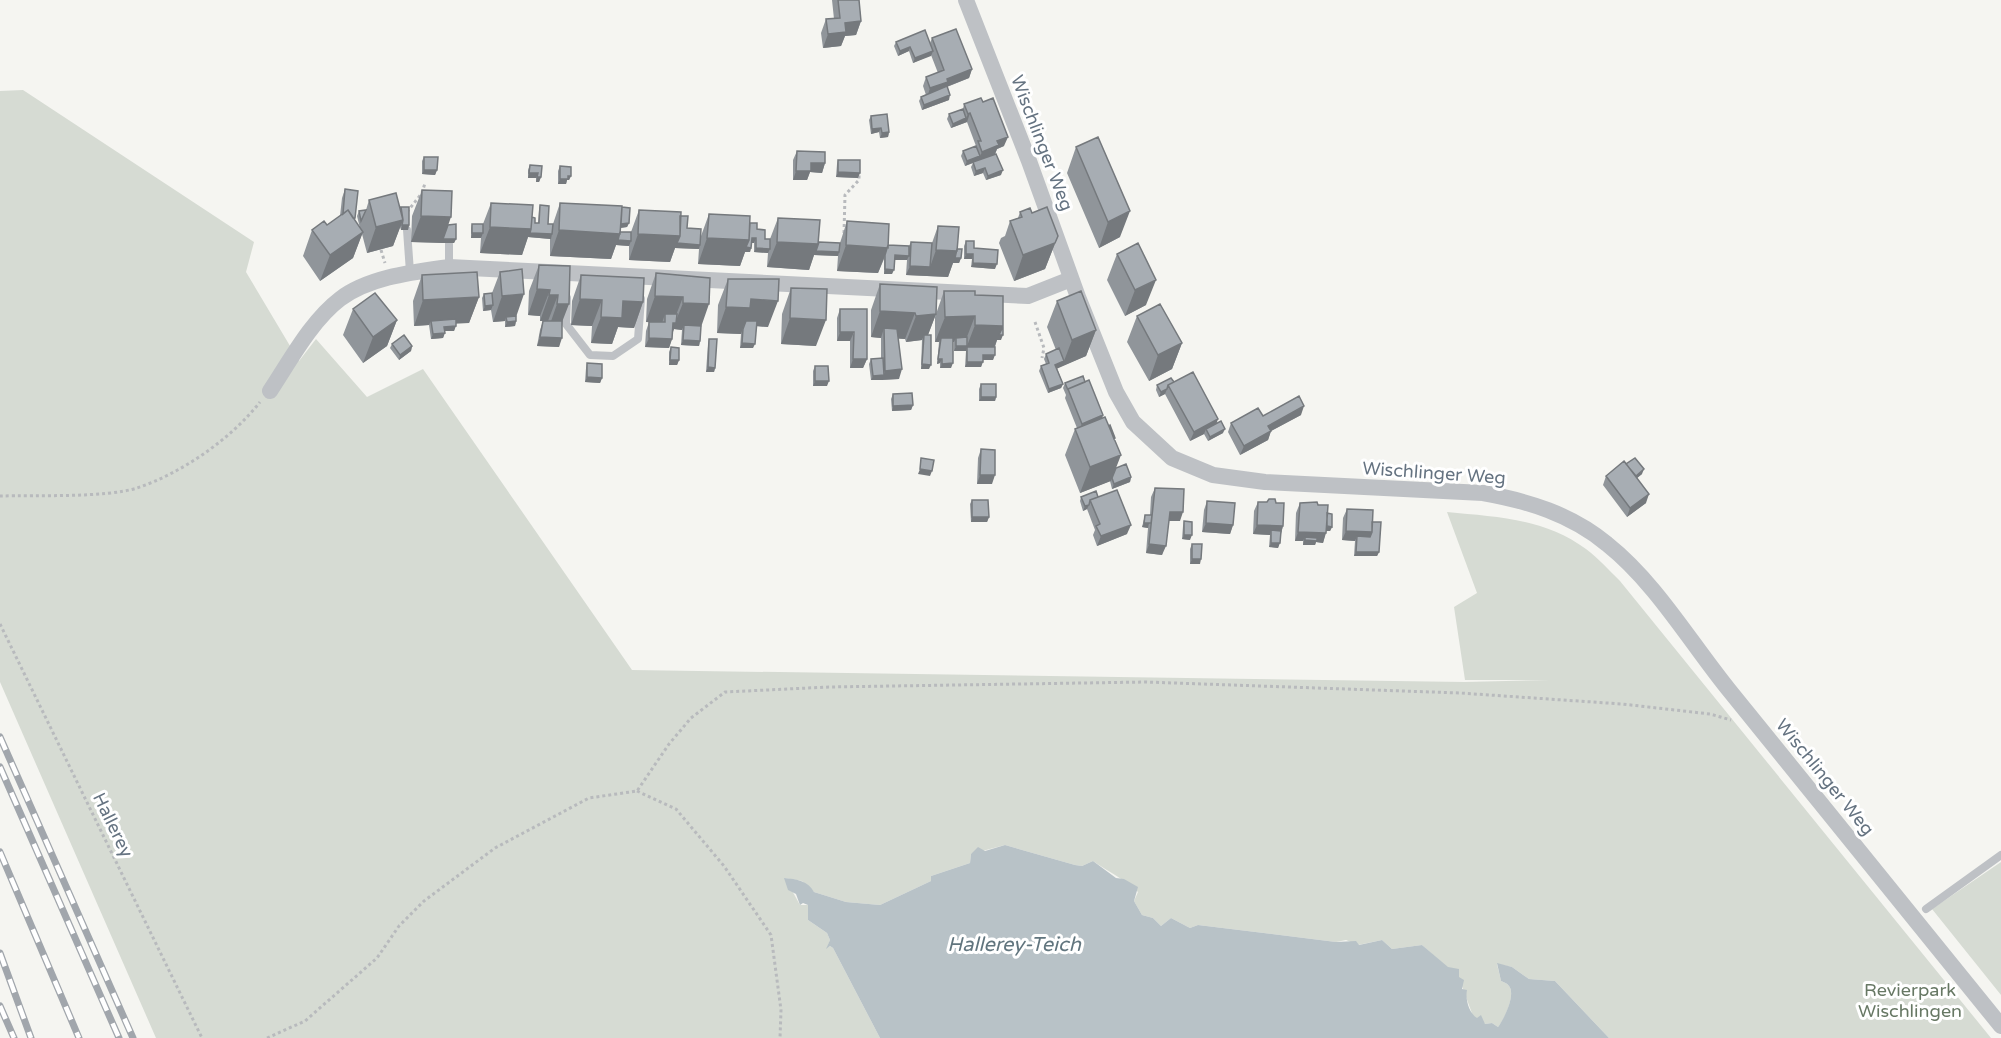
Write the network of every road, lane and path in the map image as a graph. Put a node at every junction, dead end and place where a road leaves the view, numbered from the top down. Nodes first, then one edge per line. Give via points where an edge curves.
1 (966, 0) edge
2 (858, 171) edge
3 (425, 183) dead end
4 (407, 212) edge
5 (406, 230) edge
6 (844, 235) edge
7 (449, 244) edge
8 (381, 250) edge
9 (386, 266) dead end
10 (449, 267) junction
11 (410, 272) junction
12 (1071, 279) junction
13 (568, 280) junction
14 (642, 284) junction
15 (1035, 322) dead end
16 (1042, 358) dead end
17 (270, 390) joint
18 (0, 496) edge
19 (0, 624) edge
20 (1740, 723) dead end
21 (637, 791) junction
22 (2001, 855) edge
23 (1926, 909) dead end
24 (2001, 1026) edge
25 (202, 1038) edge
26 (267, 1038) edge
27 (780, 1038) edge

1 - 12 street, Wischlinger Weg
2 - 6 path via 859,180 846,195
3 - 4 path
5 - 11 lane
7 - 10 lane
8 - 9 path
10 - 11 street
10 - 13 street
11 - 17 street via 340,299 321,318
12 - 14 street via 1028,296
12 - 24 street, Wischlinger Weg via 1116,392 1133,422 1172,458 1213,475 1265,482 1514,499 1554,511 1606,543 1631,564
13 - 14 street
13 - 14 lane via 566,324 590,355 614,356 638,339
15 - 16 path via 1044,348
17 - 18 path via 252,412 181,468 136,488
19 - 25 path, Hallerey
20 - 21 path via 1710,714 1622,704 1460,693 1146,682 725,692 690,718
21 - 26 path via 589,798 495,848 424,901 399,926 377,958 305,1021
21 - 27 path via 676,809 724,866 771,935 781,1010
22 - 23 lane

